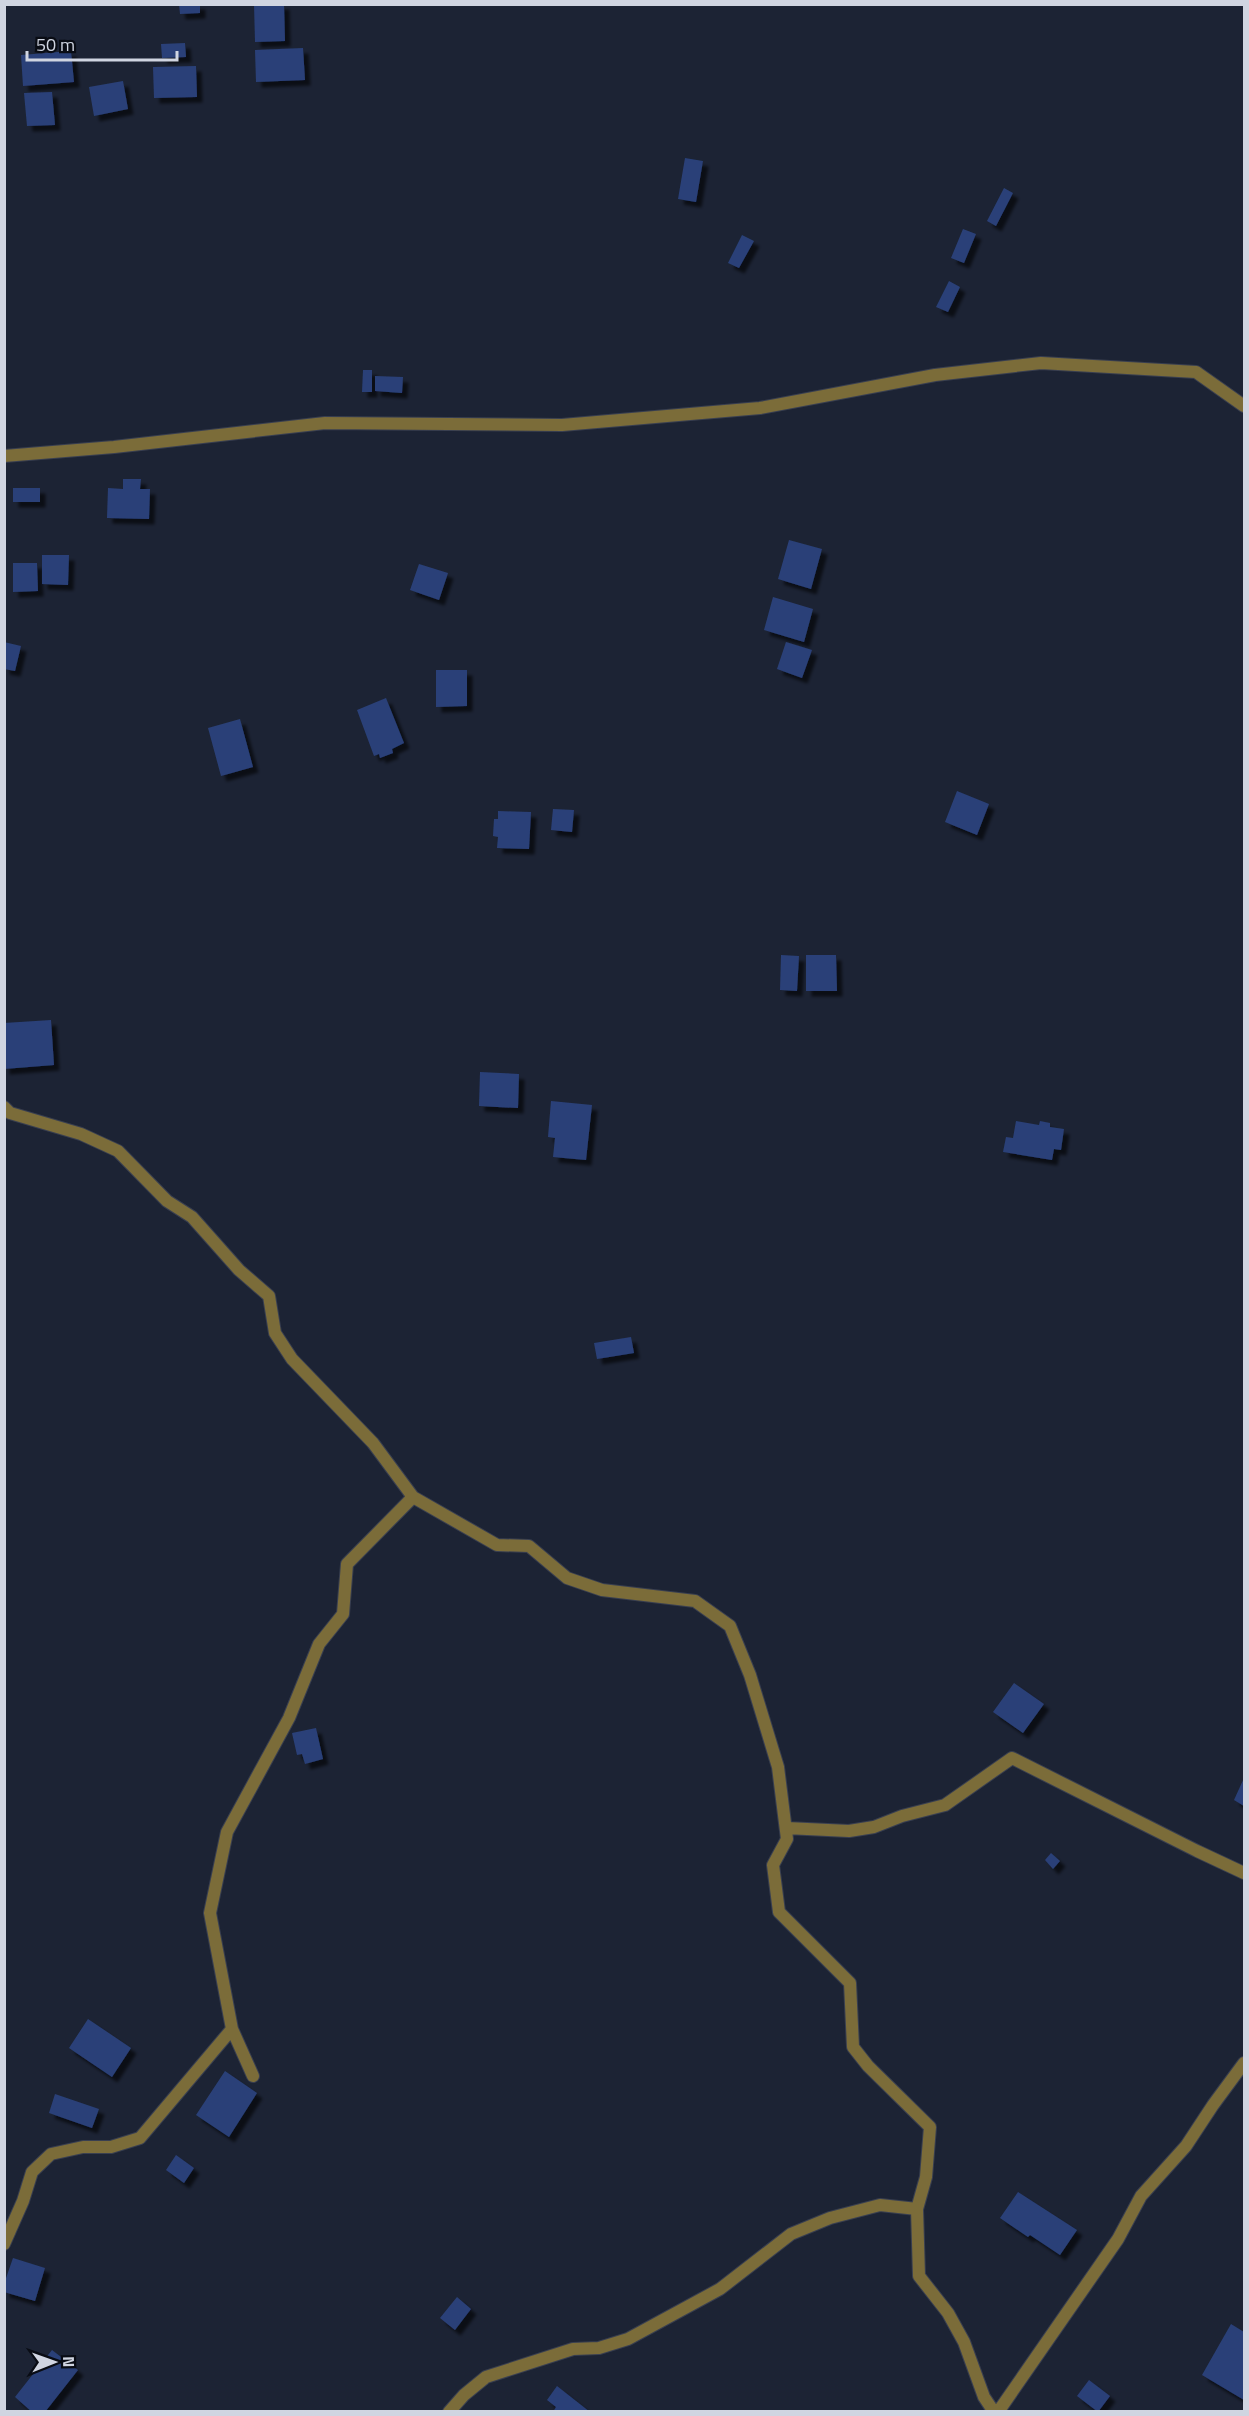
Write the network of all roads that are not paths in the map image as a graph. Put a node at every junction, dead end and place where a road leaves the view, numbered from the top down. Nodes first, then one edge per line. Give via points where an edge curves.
1 (1245, 406) edge
2 (4, 456) edge
3 (4, 1107) edge
4 (413, 1497) junction
5 (786, 1828) junction
6 (1245, 1873) edge
7 (232, 2029) junction
8 (1245, 2062) edge
9 (253, 2076) dead end
10 (917, 2209) junction
11 (4, 2244) edge
12 (449, 2412) edge
13 (996, 2412) edge

1 - 2 street via 1196,372 1041,363 935,375 760,408 562,425 325,423
3 - 4 street via 10,1113 81,1134 118,1151 167,1201 192,1217 239,1270 270,1296 275,1333 292,1359 373,1443
4 - 5 street via 496,1545 529,1546 567,1578 602,1590 695,1601 730,1626 750,1675 778,1767
4 - 7 street via 347,1564 343,1614 319,1644 288,1718 228,1832 210,1913
5 - 6 street via 849,1831 874,1827 945,1805 1012,1758
5 - 10 street via 787,1839 773,1865 779,1912 850,1983 853,2047 930,2127 926,2177
7 - 9 street
7 - 11 street via 140,2138 111,2147 83,2147 51,2154 32,2172
8 - 13 street via 1186,2146 1141,2196 1118,2239
10 - 12 street via 880,2205 830,2218 791,2234 720,2289 628,2339 599,2348 573,2349 486,2377
10 - 13 street via 919,2276 948,2313 964,2342 984,2397

